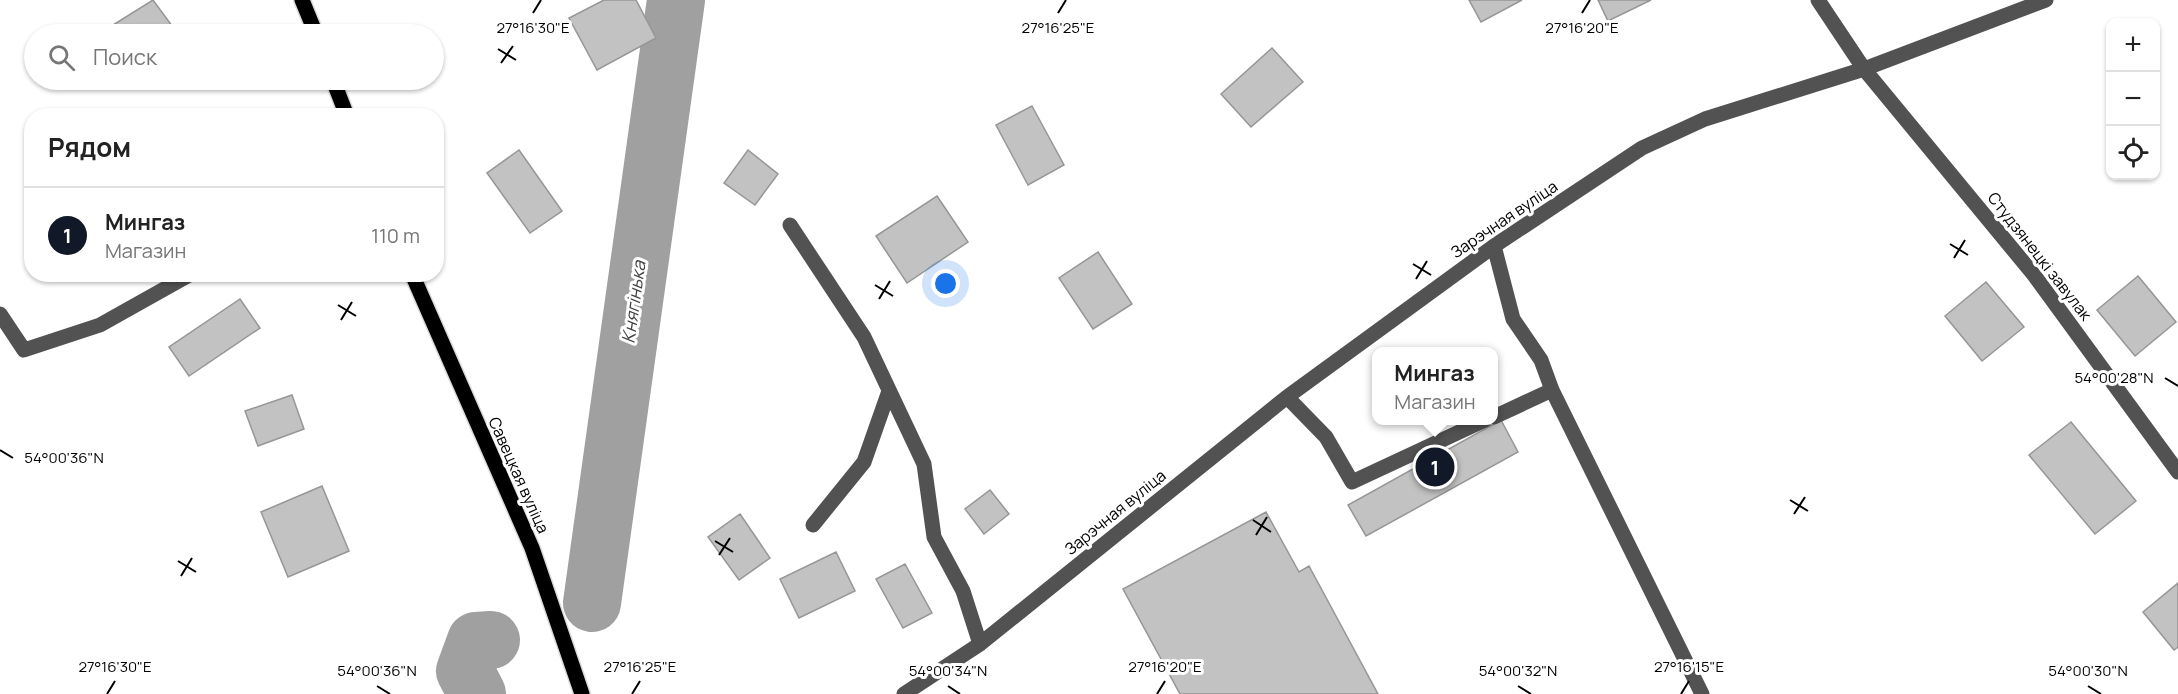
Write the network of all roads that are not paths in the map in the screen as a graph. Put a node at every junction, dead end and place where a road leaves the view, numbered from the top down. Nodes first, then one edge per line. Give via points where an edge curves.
1 (302, 0) edge
2 (1818, 0) edge
3 (2046, 0) edge
4 (312, 24) edge
5 (1864, 69) junction
6 (337, 90) edge
7 (344, 108) edge
8 (790, 225) dead end
9 (1494, 246) junction
10 (177, 282) edge
11 (416, 282) edge
12 (0, 314) edge
13 (1552, 390) junction
14 (889, 391) junction
15 (1287, 397) junction
16 (1498, 415) edge
17 (1474, 425) edge
18 (2178, 472) edge
19 (813, 525) dead end
20 (980, 644) junction
21 (582, 694) edge
22 (904, 694) edge
23 (1702, 694) edge

1 - 4 main road
2 - 5 street, Студзянецкі завулак
3 - 5 street, Зарэчная вуліца
5 - 9 street, Зарэчная вуліца via 1705,119 1642,148
5 - 18 street, Студзянецкі завулак via 2034,274
6 - 7 main road
8 - 14 street via 864,337
9 - 13 street via 1513,319 1540,360
9 - 15 street, Зарэчная вуліца
10 - 12 street via 100,325 24,350
11 - 21 main road, Савецкая вуліца via 532,548
13 - 16 street
13 - 23 street
14 - 19 street via 864,462
14 - 20 street via 924,464 934,537 963,591
15 - 17 street via 1326,437 1352,482
15 - 20 street, Зарэчная вуліца
20 - 22 street, Зарэчная вуліца

